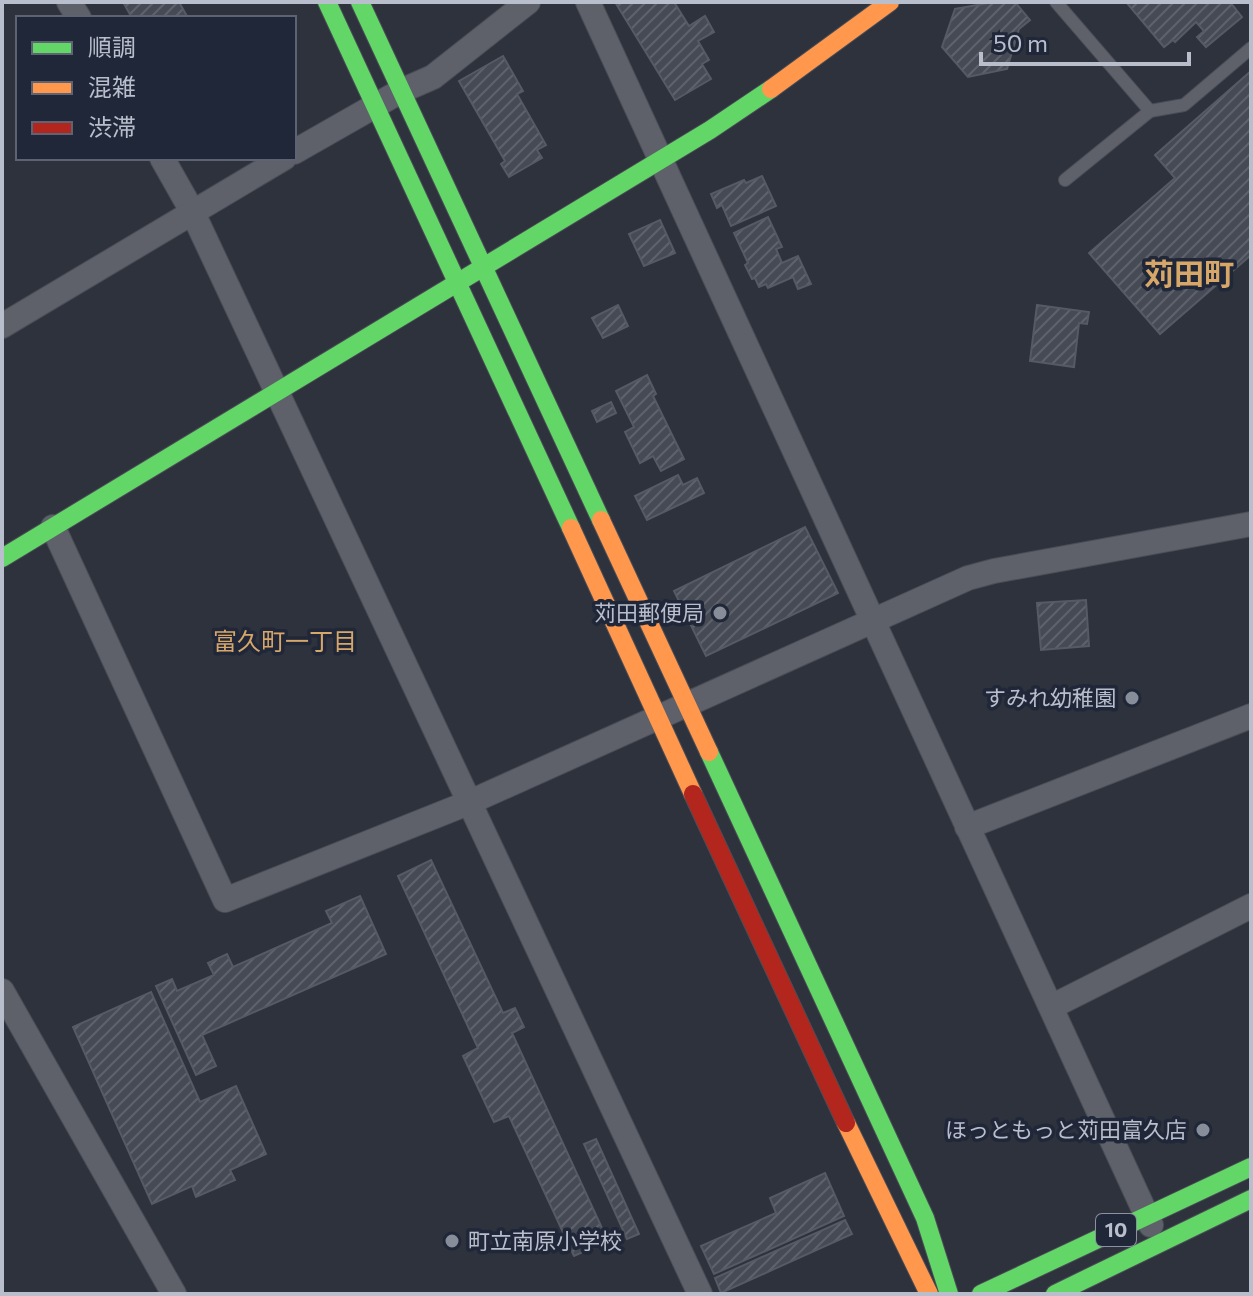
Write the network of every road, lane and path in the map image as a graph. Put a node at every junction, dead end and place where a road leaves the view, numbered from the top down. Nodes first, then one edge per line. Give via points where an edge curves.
1 (327, 2) edge
2 (360, 2) edge
3 (528, 2) edge
4 (588, 2) edge
5 (890, 2) edge
6 (1056, 2) edge
7 (1251, 48) edge
8 (401, 91) junction
9 (375, 106) junction
10 (1150, 111) junction
11 (296, 151) edge
12 (163, 160) edge
13 (281, 160) edge
14 (660, 160) junction
15 (1065, 180) dead end
16 (192, 211) junction
17 (485, 268) junction
18 (457, 285) junction
19 (2, 326) edge
20 (278, 393) junction
21 (1251, 524) edge
22 (53, 527) junction
23 (2, 558) edge
24 (871, 620) junction
25 (684, 704) junction
26 (658, 716) junction
27 (1251, 716) edge
28 (468, 803) junction
29 (967, 827) junction
30 (1251, 906) edge
31 (2, 991) edge
32 (1051, 1007) junction
33 (1251, 1167) edge
34 (1251, 1199) edge
35 (1146, 1216) junction
36 (1160, 1245) junction
37 (174, 1294) edge
38 (700, 1294) edge
39 (929, 1294) edge
40 (949, 1294) edge
41 (981, 1294) edge
42 (1055, 1294) edge

1 - 9 main road
2 - 8 main road
3 - 8 street via 433,77
4 - 14 street
5 - 14 main road via 782,83
6 - 10 lane
7 - 10 lane via 1184,105
8 - 9 street
8 - 17 main road
9 - 11 street
9 - 18 main road
10 - 15 lane
12 - 16 street
13 - 16 street
14 - 17 main road
14 - 24 street
16 - 19 street
16 - 20 street
17 - 18 main road
17 - 25 main road
18 - 20 main road
18 - 26 main road
20 - 22 main road
20 - 28 street
21 - 24 street via 994,571
22 - 23 main road
22 - 28 street via 225,900
24 - 25 street
24 - 29 street
25 - 26 street
25 - 40 main road via 925,1218
26 - 28 street
26 - 39 main road
27 - 29 street
28 - 38 street
29 - 32 street
30 - 32 street
31 - 37 street
32 - 35 street
33 - 35 main road, 10
34 - 36 main road, 10
35 - 36 street
35 - 41 main road, 10
36 - 42 main road, 10

